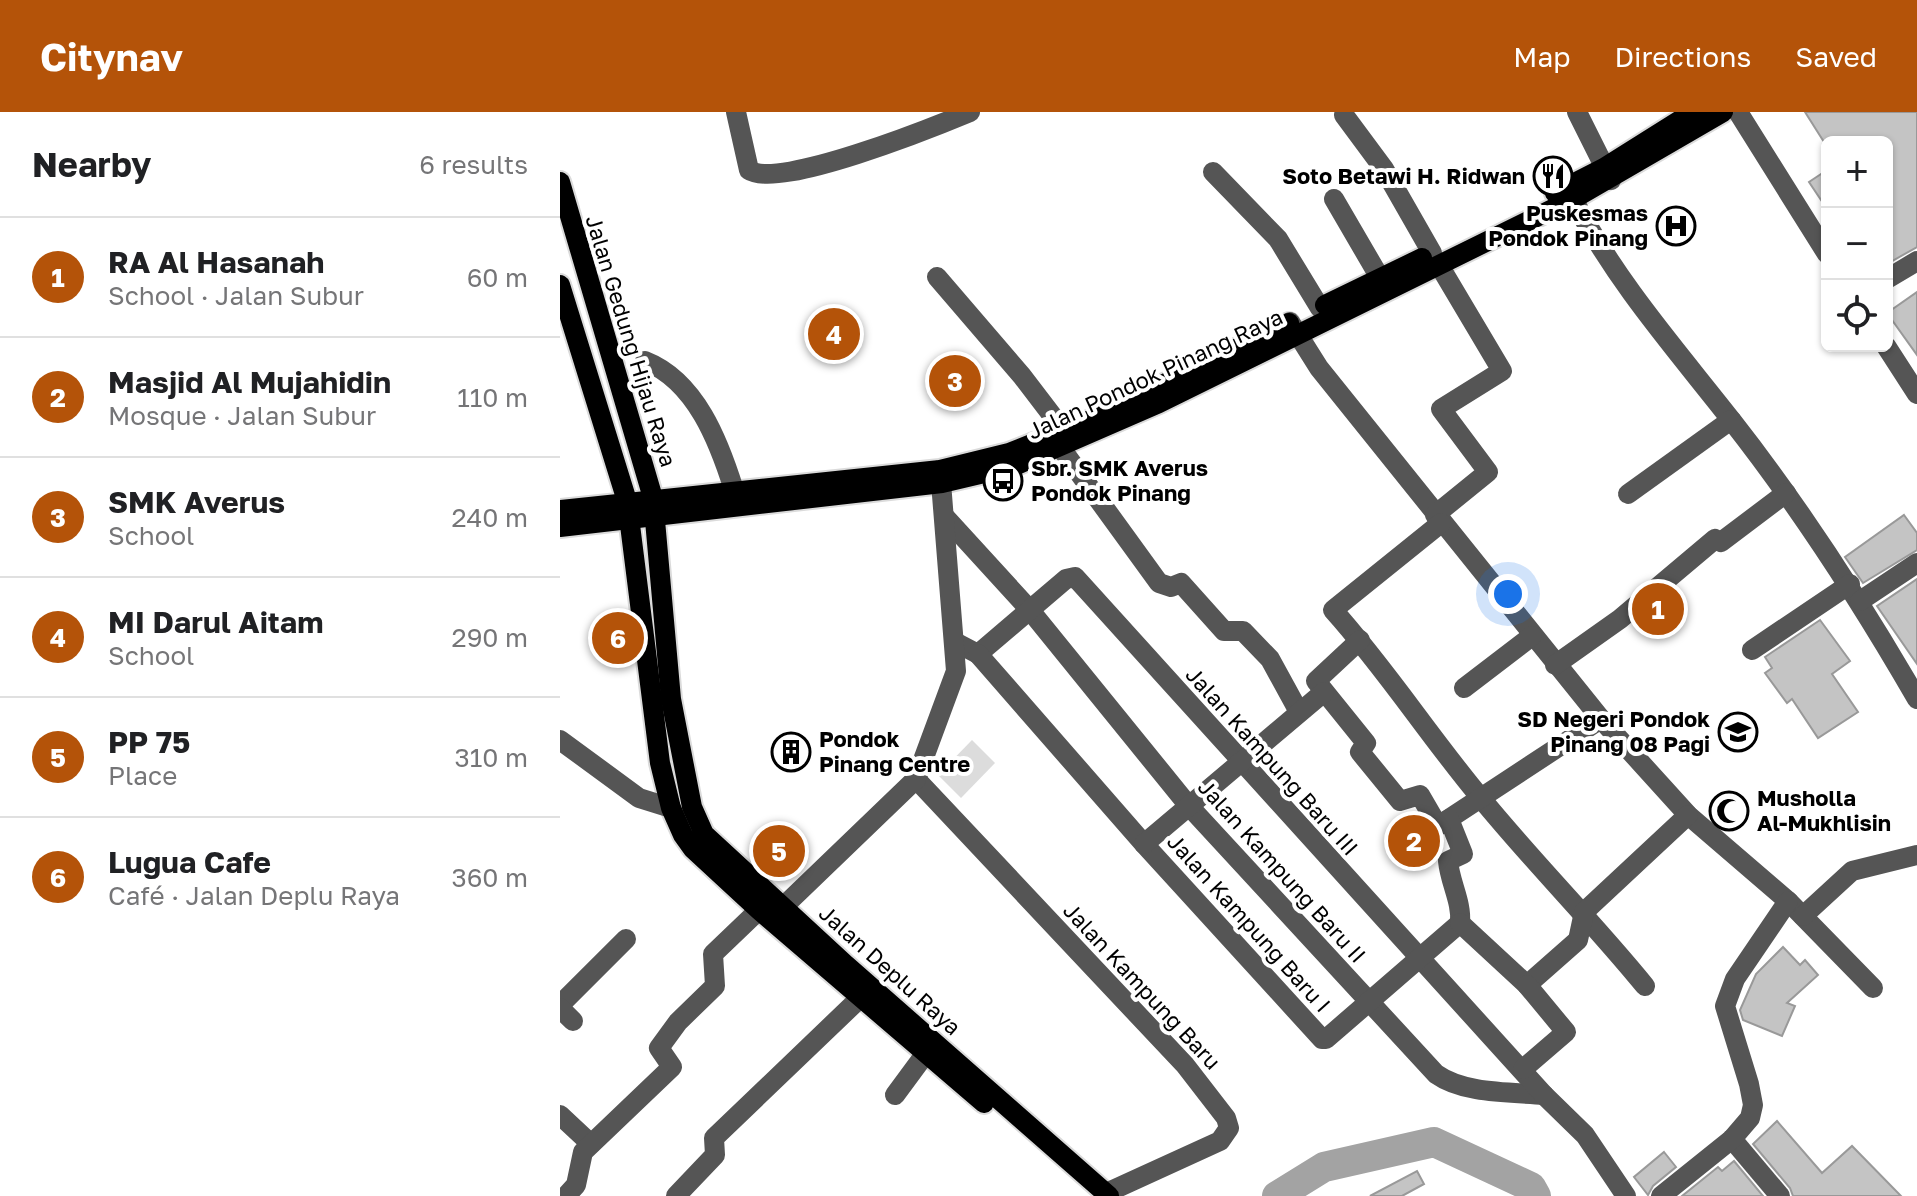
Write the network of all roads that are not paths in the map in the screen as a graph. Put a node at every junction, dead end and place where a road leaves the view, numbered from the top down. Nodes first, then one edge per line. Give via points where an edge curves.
1 (736, 112) edge
2 (970, 112) edge
3 (1577, 112) edge
4 (1693, 112) edge
5 (1723, 112) edge
6 (1738, 112) edge
7 (1344, 115) dead end
8 (1213, 172) dead end
9 (1608, 174) junction
10 (560, 182) edge
11 (1570, 193) junction
12 (1334, 199) dead end
13 (566, 236) edge
14 (1821, 244) edge
15 (1435, 259) junction
16 (1917, 261) edge
17 (1893, 275) edge
18 (937, 277) dead end
19 (1380, 278) junction
20 (560, 288) edge
21 (1320, 308) junction
22 (1294, 328) junction
23 (1890, 352) edge
24 (645, 361) dead end
25 (1917, 394) edge
26 (1731, 420) junction
27 (1056, 442) junction
28 (941, 476) junction
29 (734, 490) junction
30 (1786, 493) junction
31 (1628, 494) dead end
32 (653, 507) junction
33 (560, 510) edge
34 (629, 510) junction
35 (945, 517) junction
36 (1438, 519) junction
37 (560, 527) edge
38 (1917, 563) edge
39 (1855, 593) junction
40 (1029, 609) junction
41 (1532, 636) junction
42 (1360, 640) junction
43 (957, 643) junction
44 (1752, 650) dead end
45 (978, 654) junction
46 (1555, 665) junction
47 (1464, 688) dead end
48 (1324, 692) junction
49 (1917, 699) edge
50 (1299, 712) junction
51 (1601, 719) junction
52 (560, 740) edge
53 (1240, 763) junction
54 (916, 779) junction
55 (1480, 798) junction
56 (1188, 805) junction
57 (692, 807) junction
58 (671, 808) junction
59 (1688, 815) junction
60 (1443, 822) junction
61 (1144, 844) junction
62 (1917, 855) edge
63 (784, 906) junction
64 (1795, 908) junction
65 (759, 910) junction
66 (1584, 912) junction
67 (1460, 923) junction
68 (626, 939) dead end
69 (1419, 959) junction
70 (841, 971) junction
71 (1527, 985) junction
72 (1645, 986) dead end
73 (1873, 988) dead end
74 (859, 999) junction
75 (1368, 1001) junction
76 (564, 1011) edge
77 (926, 1053) junction
78 (1523, 1069) junction
79 (895, 1095) dead end
80 (1544, 1095) junction
81 (560, 1115) edge
82 (1732, 1139) junction
83 (591, 1144) junction
84 (1683, 1180) junction
85 (1101, 1195) edge
86 (566, 1196) edge
87 (676, 1196) edge
88 (1626, 1196) edge
89 (1661, 1196) edge
90 (1696, 1196) edge
91 (1780, 1196) edge

1 - 2 street via 749,170 763,176 840,159
3 - 9 street
4 - 9 main road, Jalan Pondok Pinang Raya
5 - 9 main road, Jalan Pondok Pinang Raya
6 - 14 street
7 - 15 street via 1384,169
8 - 21 street via 1278,239
9 - 11 main road, Jalan Pondok Pinang Raya
10 - 13 main road, Jalan Gedung Hijau Raya
11 - 15 main road, Jalan Pondok Pinang Raya
11 - 26 street via 1615,273
12 - 19 street
13 - 32 main road, Jalan Gedung Hijau Raya via 612,353
15 - 19 main road, Jalan Pondok Pinang Raya
15 - 22 main road, Jalan Pondok Pinang Raya
15 - 36 street via 1502,371 1441,409 1488,472
16 - 17 street
18 - 27 street via 1026,381
19 - 21 main road, Jalan Pondok Pinang Raya
20 - 34 main road
21 - 22 main road, Jalan Pondok Pinang Raya
22 - 27 main road, Jalan Pondok Pinang Raya
22 - 36 street
23 - 25 street
24 - 29 street via 667,373 698,408 716,438
26 - 30 street
26 - 31 street
27 - 28 main road, Jalan Pondok Pinang Raya
27 - 50 street via 1159,583 1181,583 1224,631 1243,631 1270,659
28 - 29 main road, Jalan Pondok Pinang Raya
28 - 32 main road, Jalan Pondok Pinang Raya
28 - 35 street
29 - 32 main road, Jalan Pondok Pinang Raya
30 - 39 street
30 - 46 street via 1721,542 1715,539 1639,604
32 - 34 main road, Jalan Pondok Pinang Raya
32 - 57 main road, Jalan Deplu Raya via 671,699
33 - 34 main road, Jalan Pondok Pinang Raya
34 - 37 main road, Jalan Pondok Pinang Raya
34 - 58 main road, Jalan Deplu Raya via 654,723
35 - 40 street
35 - 43 street
36 - 41 street
36 - 42 street via 1333,609
38 - 39 street
39 - 44 street
39 - 49 street
40 - 45 street
40 - 53 street, Jalan Kampung Baru III via 1070,577 1077,579
40 - 56 street, Jalan Kampung Baru II
41 - 46 street
41 - 47 street
42 - 48 street via 1317,678
42 - 55 street
43 - 45 street
43 - 54 street via 956,671
45 - 61 street, Jalan Kampung Baru I
46 - 51 street
48 - 50 street, Jalan Kampung Baru I
48 - 60 street via 1366,743 1360,752 1400,801 1420,795
50 - 53 street, Jalan Kampung Baru I
51 - 55 street
51 - 59 street
52 - 58 street via 639,798
53 - 56 street, Jalan Kampung Baru I
53 - 69 street, Jalan Kampung Baru III
54 - 63 street
54 - 85 street, Jalan Kampung Baru via 1185,1065 1226,1118 1229,1128 1220,1141
55 - 60 street
55 - 66 street
56 - 61 street, Jalan Kampung Baru I
56 - 75 street, Jalan Kampung Baru II
57 - 58 main road via 682,813
57 - 63 main road, Jalan Deplu Raya via 704,834
58 - 65 main road, Jalan Deplu Raya via 693,849
59 - 64 street
59 - 66 street
60 - 67 street via 1463,854 1448,861 1462,909
61 - 75 street, Jalan Kampung Baru I via 1322,1039
62 - 64 street via 1852,871
63 - 65 street
63 - 70 main road, Jalan Deplu Raya
64 - 73 street
64 - 82 street via 1727,997 1725,1017 1753,1105 1750,1118
65 - 70 main road, Jalan Deplu Raya
65 - 83 street via 713,954 715,986 660,1046 672,1067
66 - 71 street via 1578,940
66 - 72 street
67 - 69 street, Jalan Kampung Baru I
67 - 71 street
68 - 76 street
69 - 75 street, Jalan Kampung Baru I
69 - 78 street, Jalan Kampung Baru III
70 - 74 main road, Jalan Deplu Raya
70 - 85 main road, Jalan Deplu Raya
71 - 78 street via 1566,1032
74 - 77 main road, Jalan Deplu Raya
74 - 87 street via 714,1138 715,1155
75 - 80 street, Jalan Kampung Baru II via 1440,1077 1481,1089
77 - 79 street
77 - 85 main road, Jalan Deplu Raya
78 - 80 street, Jalan Kampung Baru III
80 - 88 street, Jalan Kampung Baru III via 1585,1135
81 - 83 street
82 - 84 street
82 - 91 street
83 - 86 street via 583,1152 576,1185
84 - 89 street
84 - 90 street

